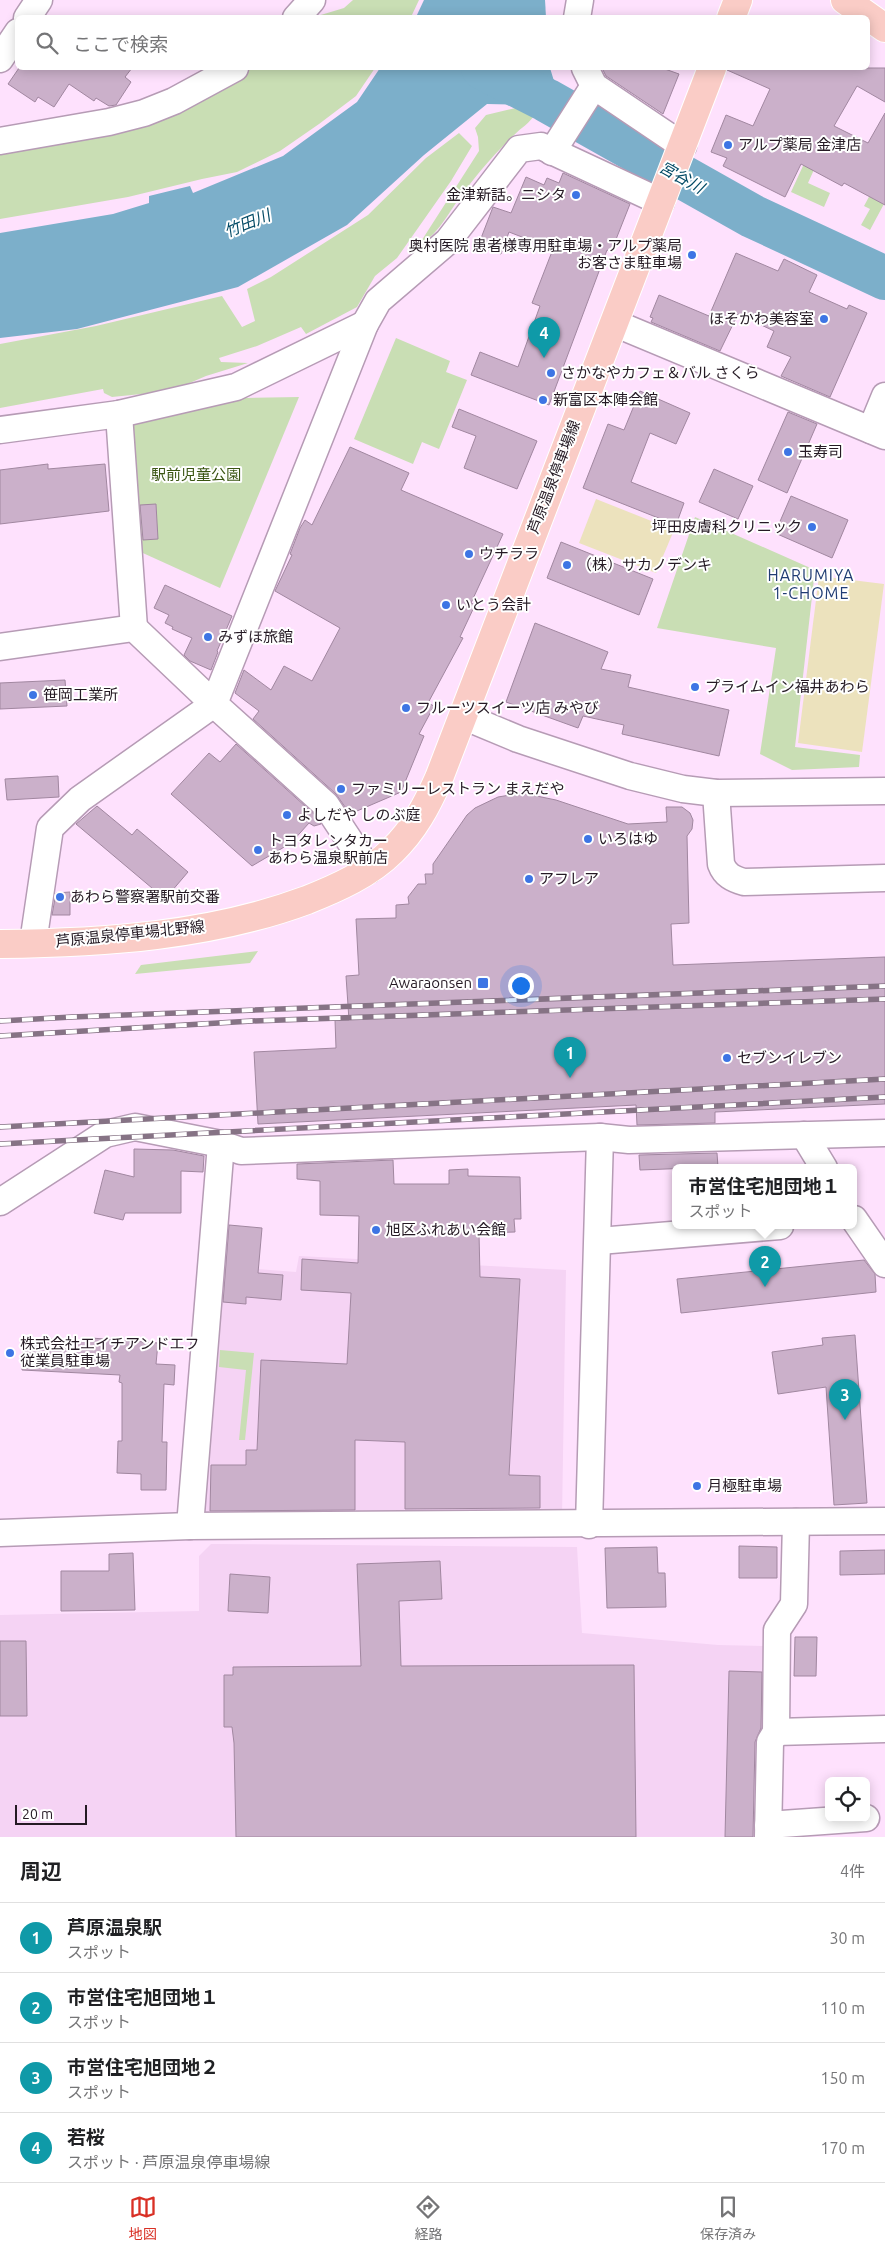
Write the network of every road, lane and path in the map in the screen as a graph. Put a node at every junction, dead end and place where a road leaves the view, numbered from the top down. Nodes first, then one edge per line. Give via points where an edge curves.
1 (39, 0) edge
2 (312, 0) edge
3 (580, 0) edge
4 (738, 0) edge
5 (845, 0) edge
6 (29, 15) edge
7 (299, 15) edge
8 (578, 15) edge
9 (732, 15) edge
10 (866, 15) edge
11 (870, 18) edge
12 (885, 28) edge
13 (231, 70) edge
14 (711, 70) edge
15 (589, 77) edge
16 (0, 141) edge
17 (683, 146) junction
18 (552, 152) junction
19 (664, 194) junction
20 (614, 323) junction
21 (365, 324) junction
22 (885, 396) edge
23 (119, 414) junction
24 (0, 430) edge
25 (878, 433) edge
26 (134, 628) junction
27 (0, 647) edge
28 (214, 704) junction
29 (463, 716) junction
30 (885, 791) edge
31 (716, 793) junction
32 (369, 870) junction
33 (885, 878) edge
34 (0, 944) edge
35 (33, 944) junction
36 (885, 1133) edge
37 (804, 1135) junction
38 (600, 1137) junction
39 (221, 1144) junction
40 (822, 1164) edge
41 (0, 1202) edge
42 (857, 1223) edge
43 (744, 1229) edge
44 (599, 1241) junction
45 (885, 1264) edge
46 (885, 1521) edge
47 (796, 1522) junction
48 (589, 1525) junction
49 (190, 1526) junction
50 (0, 1533) edge
51 (885, 1729) edge
52 (776, 1732) junction
53 (885, 1817) edge
54 (870, 1818) edge
55 (836, 1822) edge
56 (768, 1831) edge

1 - 6 street
2 - 7 street
3 - 8 street
4 - 9 main road
5 - 10 main road
11 - 12 main road
13 - 16 street via 144,113
14 - 17 main road, 芦原温泉停車場線
15 - 17 street
15 - 18 street
17 - 19 main road, 芦原温泉停車場線
18 - 19 street
18 - 21 street via 541,146 520,149 448,241 378,301
19 - 20 main road, 芦原温泉停車場線
20 - 25 street
20 - 29 main road, 芦原温泉停車場線
21 - 23 street via 236,387
21 - 28 street
22 - 25 street
23 - 24 street
23 - 26 street
26 - 27 street
26 - 28 street
28 - 32 street via 326,805
28 - 35 street via 80,800 50,828
29 - 31 street via 518,739 630,776
29 - 32 main road, 芦原温泉停車場線 via 423,812 397,846
30 - 31 street
31 - 33 street via 721,864 735,880
32 - 35 main road, 芦原温泉停車場北野線 via 330,891 250,919 182,932
34 - 35 main road, 芦原温泉停車場北野線
36 - 37 street
37 - 38 street via 628,1140
37 - 40 street
38 - 39 street via 241,1151
38 - 44 street
39 - 41 street via 135,1127 104,1134
39 - 49 street
42 - 45 street
43 - 44 street
44 - 48 street
46 - 47 street
47 - 48 street
47 - 52 street via 794,1604 778,1630
48 - 49 street
49 - 50 street
51 - 52 street
52 - 56 street via 770,1742
53 - 54 street
55 - 56 street

